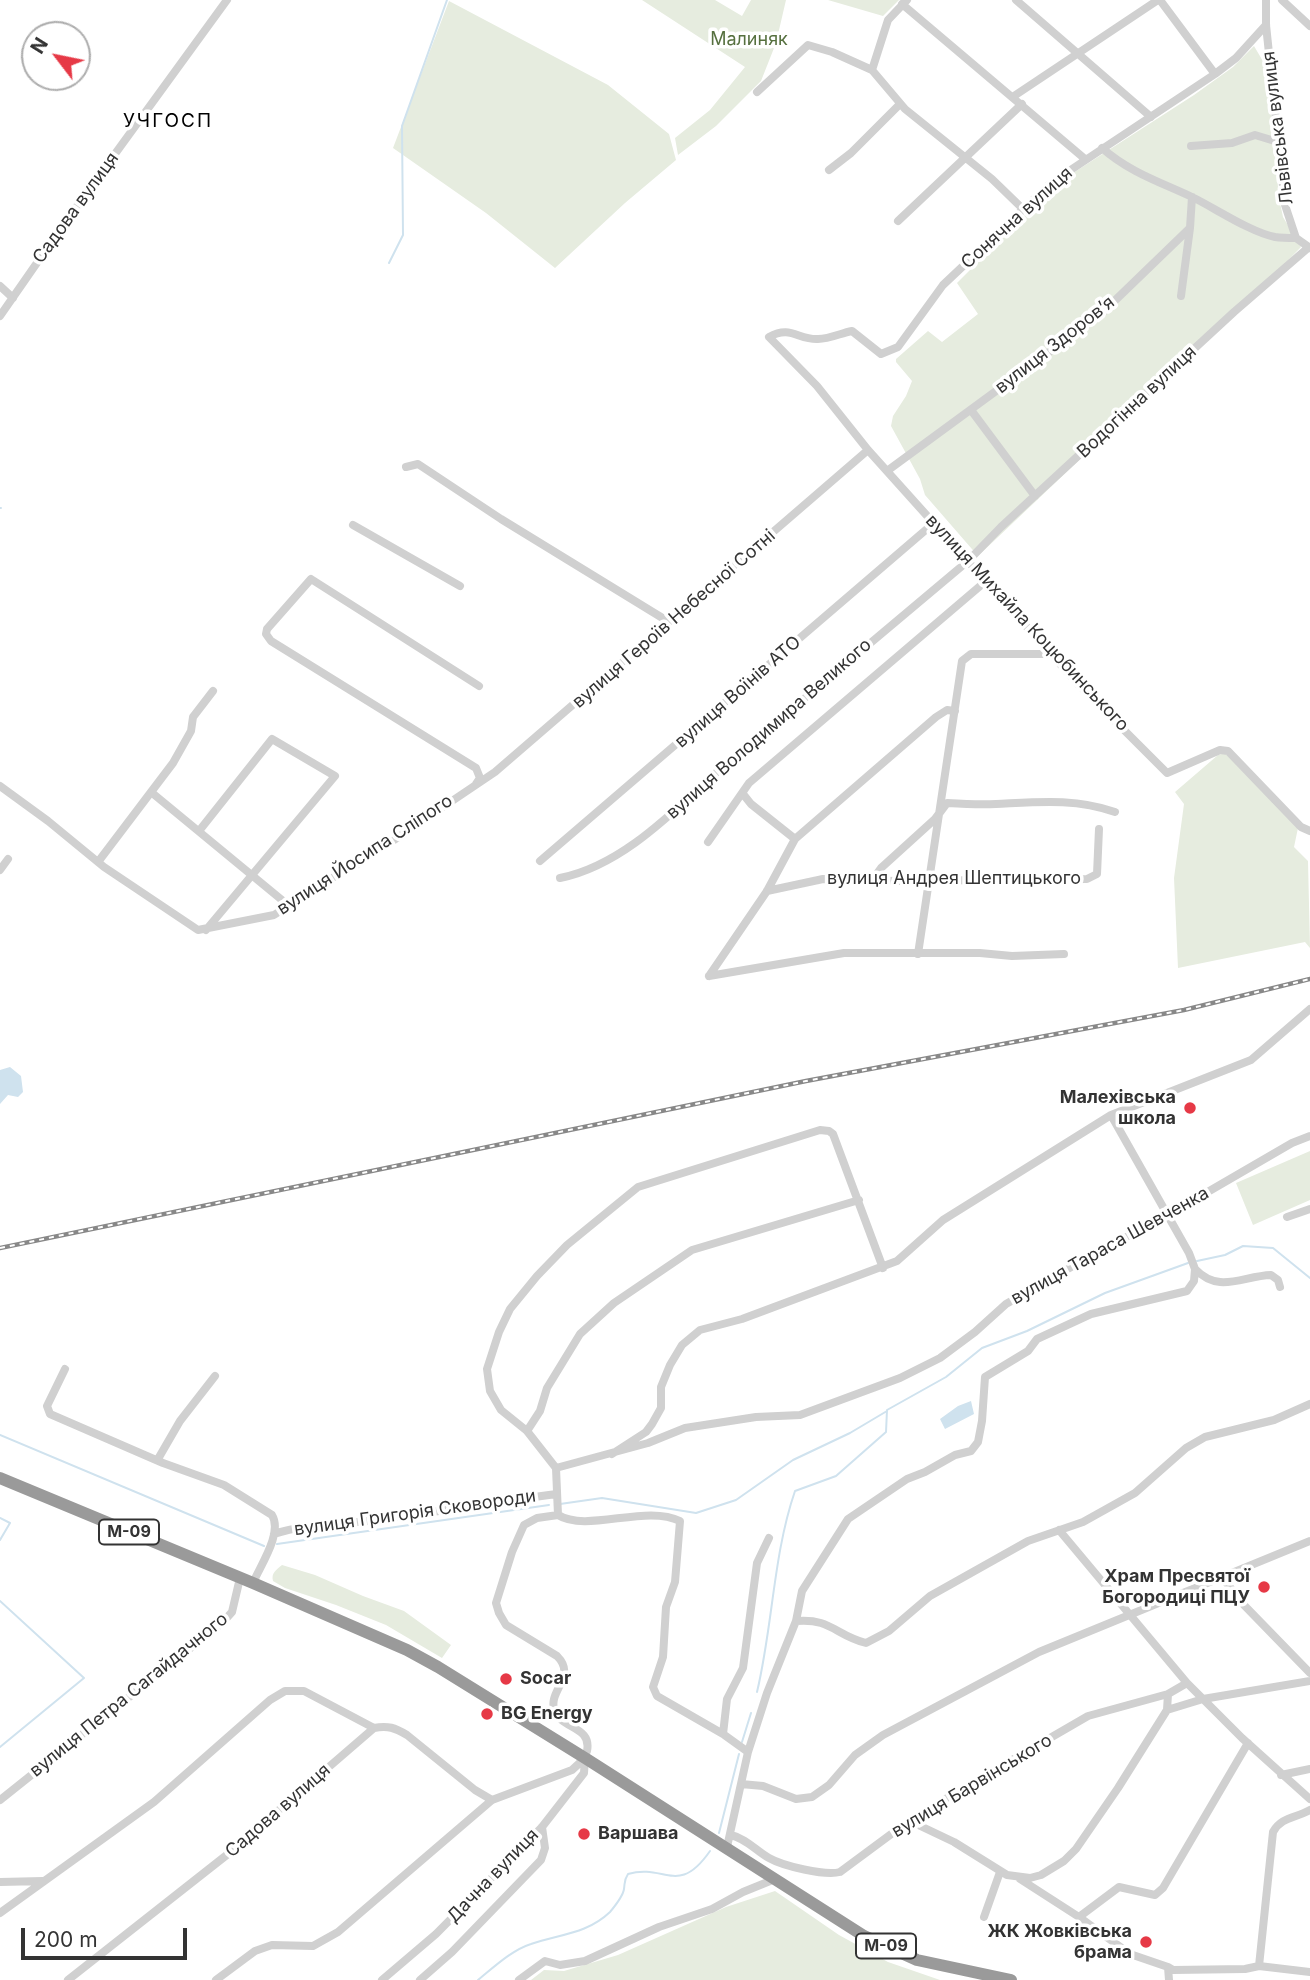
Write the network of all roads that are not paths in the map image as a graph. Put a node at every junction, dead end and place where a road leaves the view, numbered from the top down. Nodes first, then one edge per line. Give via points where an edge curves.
1 (227, 0) edge
2 (1016, 0) edge
3 (1159, 0) edge
4 (1266, 0) edge
5 (1282, 0) edge
6 (905, 2) edge
7 (1266, 25) junction
8 (1310, 26) edge
9 (1077, 54) junction
10 (872, 70) junction
11 (1215, 74) junction
12 (757, 92) dead end
13 (1014, 96) junction
14 (901, 104) junction
15 (1022, 104) junction
16 (1151, 117) junction
17 (1278, 142) junction
18 (1191, 146) dead end
19 (1102, 148) junction
20 (966, 158) junction
21 (1084, 159) junction
22 (829, 170) dead end
23 (1192, 197) junction
24 (1024, 210) junction
25 (898, 222) dead end
26 (1191, 228) junction
27 (1296, 238) junction
28 (1310, 247) edge
29 (0, 286) edge
30 (1181, 296) dead end
31 (13, 298) junction
32 (0, 316) edge
33 (769, 337) joint
34 (971, 411) junction
35 (868, 450) junction
36 (406, 467) dead end
37 (887, 471) junction
38 (1035, 496) junction
39 (934, 523) junction
40 (353, 525) dead end
41 (968, 561) junction
42 (986, 581) junction
43 (460, 586) dead end
44 (669, 622) junction
45 (1051, 654) junction
46 (478, 686) dead end
47 (213, 691) dead end
48 (955, 711) junction
49 (476, 784) junction
50 (0, 786) edge
51 (151, 792) junction
52 (743, 793) junction
53 (941, 811) junction
54 (1115, 812) dead end
55 (1099, 829) dead end
56 (199, 831) junction
57 (1310, 831) edge
58 (796, 839) junction
59 (708, 842) dead end
60 (8, 859) dead end
61 (540, 861) dead end
62 (101, 864) junction
63 (0, 870) edge
64 (254, 875) junction
65 (560, 878) dead end
66 (873, 879) junction
67 (930, 880) junction
68 (767, 891) junction
69 (288, 905) junction
70 (206, 930) junction
71 (918, 954) junction
72 (1064, 954) dead end
73 (1310, 1009) edge
74 (1111, 1115) junction
75 (1310, 1136) edge
76 (859, 1200) junction
77 (1310, 1209) edge
78 (1168, 1215) junction
79 (1287, 1217) dead end
80 (883, 1268) junction
81 (1195, 1269) junction
82 (1280, 1287) dead end
83 (65, 1369) dead end
84 (215, 1376) dead end
85 (1310, 1404) edge
86 (527, 1431) junction
87 (612, 1454) junction
88 (158, 1458) junction
89 (556, 1468) junction
90 (0, 1478) edge
91 (557, 1494) junction
92 (558, 1515) junction
93 (1059, 1530) junction
94 (274, 1534) junction
95 (769, 1538) dead end
96 (1310, 1541) edge
97 (1222, 1577) junction
98 (240, 1578) junction
99 (253, 1583) junction
100 (1129, 1616) junction
101 (796, 1621) junction
102 (1310, 1673) edge
103 (1310, 1681) edge
104 (1187, 1683) junction
105 (1168, 1694) junction
106 (1203, 1699) junction
107 (1167, 1710) junction
108 (374, 1728) junction
109 (723, 1734) junction
110 (1248, 1743) junction
111 (748, 1752) junction
112 (586, 1754) junction
113 (1310, 1769) edge
114 (1281, 1775) junction
115 (741, 1784) junction
116 (1310, 1799) edge
117 (0, 1800) edge
118 (492, 1800) junction
119 (1310, 1810) edge
120 (912, 1822) junction
121 (542, 1826) junction
122 (729, 1841) junction
123 (1000, 1872) junction
124 (1018, 1878) junction
125 (775, 1879) junction
126 (43, 1881) junction
127 (0, 1882) edge
128 (0, 1913) edge
129 (984, 1917) dead end
130 (1079, 1917) junction
131 (1259, 1966) junction
132 (1168, 1967) junction
133 (1310, 1972) edge
134 (68, 1980) edge
135 (216, 1980) edge
136 (383, 1980) edge
137 (419, 1980) edge
138 (519, 1980) edge
139 (1011, 1980) edge
140 (1169, 1980) edge

1 - 31 street, Садова вулиця
2 - 9 street
3 - 9 street
3 - 11 street
4 - 7 street, Львівська вулиця
5 - 8 street
6 - 10 street via 888,20
6 - 13 street
7 - 11 street, Сонячна вулиця
7 - 17 street, Львівська вулиця
9 - 13 street
9 - 16 street
10 - 12 street via 808,45
10 - 14 street
11 - 16 street, Сонячна вулиця
13 - 15 street
14 - 20 street
14 - 22 street
15 - 20 street
15 - 21 street
16 - 19 street, Сонячна вулиця
17 - 18 street via 1255,135 1232,143
17 - 27 street, Львівська вулиця via 1285,205
19 - 21 street, Сонячна вулиця
19 - 23 street via 1117,162
20 - 24 street
20 - 25 street
21 - 24 street, Сонячна вулиця
23 - 26 street
23 - 27 street via 1273,237
24 - 33 street, Сонячна вулиця via 943,285 898,347 881,354 852,331 818,339 788,331
26 - 30 street
26 - 34 street, вулиця Здоровʼя via 1101,314
27 - 28 street
28 - 38 street, Водогінна вулиця
29 - 31 street
31 - 32 street, Садова вулиця
33 - 35 street, вулиця Михайла Коцюбинського via 817,386
34 - 37 street, вулиця Здоровʼя
34 - 38 street
35 - 37 street, вулиця Михайла Коцюбинського
35 - 44 street, вулиця Героїв Небесної Сотні
36 - 44 street via 418,464
37 - 39 street, вулиця Михайла Коцюбинського
38 - 41 street, Водогінна вулиця
39 - 41 street, вулиця Михайла Коцюбинського
39 - 61 street, вулиця Воїнів АТО
40 - 43 street
41 - 42 street, вулиця Михайла Коцюбинського
41 - 65 street, вулиця Володимира Великого via 631,845 583,873
42 - 45 street, вулиця Михайла Коцюбинського
42 - 52 street, вулиця Володимира Великого via 771,763
44 - 49 street, вулиця Героїв Небесної Сотні
45 - 48 street via 971,654 962,662
45 - 57 street, вулиця Михайла Коцюбинського via 1167,773 1220,750 1228,751
46 - 49 street via 311,579 267,629 271,641 476,768 480,778
47 - 51 street via 193,717 179,754
48 - 53 street
48 - 58 street via 936,716
49 - 69 street, вулиця Йосипа Сліпого via 363,861
50 - 62 street
51 - 56 street
51 - 62 street
52 - 58 street
52 - 59 street, вулиця Володимира Великого
53 - 54 street via 947,803 1042,801 1086,803
53 - 66 street
53 - 67 street
55 - 67 street, вулиця Андрея Шептицького via 1097,874 1087,879
56 - 64 street
56 - 64 street via 272,739 335,776
58 - 68 street
60 - 63 street
62 - 70 street via 198,930
64 - 69 street
64 - 70 street
66 - 67 street, вулиця Андрея Шептицького
66 - 68 street, вулиця Андрея Шептицького via 823,879
67 - 71 street
68 - 71 street via 709,976 836,954
69 - 70 street, вулиця Йосипа Сліпого via 274,915
71 - 72 street
73 - 74 street via 1251,1060
74 - 78 street
74 - 80 street via 943,1220
75 - 78 street, вулиця Тараса Шевченка
76 - 80 street
76 - 86 street via 692,1250 614,1303 580,1334
76 - 86 street via 833,1134 820,1130 638,1187 567,1245 510,1309 499,1332 487,1368 490,1391 501,1410
77 - 79 street
78 - 81 street
78 - 87 street, вулиця Тараса Шевченка via 1006,1304 940,1359 900,1378 800,1415 685,1428
80 - 87 street via 700,1330 682,1345 670,1365 652,1424
81 - 82 street via 1216,1283 1271,1275
81 - 101 street via 1187,1291 1091,1314 1038,1339 1028,1351 985,1377 978,1442 971,1451 907,1479 848,1519 802,1591
83 - 88 street via 47,1406 50,1414
84 - 88 street
85 - 93 street via 1274,1420 1205,1437 1135,1493
86 - 89 street
87 - 89 street, вулиця Тараса Шевченка
88 - 94 street via 224,1485 258,1505 275,1519
89 - 91 street
90 - 98 highway, М-09
91 - 92 street
91 - 94 street, вулиця Григорія Сковороди via 291,1528
92 - 109 street via 577,1521 635,1516 680,1521 663,1657 653,1686 657,1696
92 - 112 street via 537,1518 520,1534 496,1598 497,1608 511,1629 562,1662 564,1673 555,1710 561,1720 586,1736
93 - 100 street
93 - 101 street via 1028,1541 930,1596 889,1631 866,1643 846,1638 828,1623
94 - 99 street
95 - 109 street via 757,1563 743,1668 727,1699
96 - 97 street
97 - 100 street
97 - 102 street
98 - 99 highway, М-09
98 - 117 street, вулиця Петра Сагайдачного via 232,1612 223,1622
99 - 112 highway, М-09 via 407,1650
100 - 104 street
100 - 115 street via 1039,1651 883,1735 812,1797 796,1799 763,1786
101 - 111 street
103 - 106 street
104 - 105 street, вулиця Барвінського
104 - 106 street
105 - 107 street
105 - 120 street, вулиця Барвінського via 1088,1716
106 - 107 street
106 - 110 street
107 - 124 street via 1076,1849 1041,1875
108 - 118 street via 395,1727
108 - 126 street via 304,1691 285,1691 154,1802
108 - 134 street, Садова вулиця via 228,1854
109 - 111 street
110 - 114 street
110 - 130 street via 1163,1888 1155,1895 1119,1887
111 - 115 street
112 - 118 street via 572,1770
112 - 121 street, Дачна вулиця via 584,1773
112 - 122 highway, М-09
113 - 114 street
114 - 116 street
115 - 122 street
118 - 135 street via 338,1932 313,1946 272,1945 255,1951
119 - 131 street via 1277,1824 1273,1832
120 - 122 street, вулиця Барвінського via 849,1868 830,1875 771,1860 742,1838
120 - 123 street
121 - 136 street, Дачна вулиця via 436,1934
121 - 137 street via 545,1848 541,1860
122 - 125 highway, М-09
123 - 124 street
123 - 129 street
124 - 130 street
125 - 138 street via 584,1961 560,1965 545,1961
125 - 139 highway, М-09 via 864,1936 900,1953
126 - 127 street
126 - 128 street
130 - 132 street via 1130,1954
131 - 132 street
131 - 133 street
132 - 140 street

